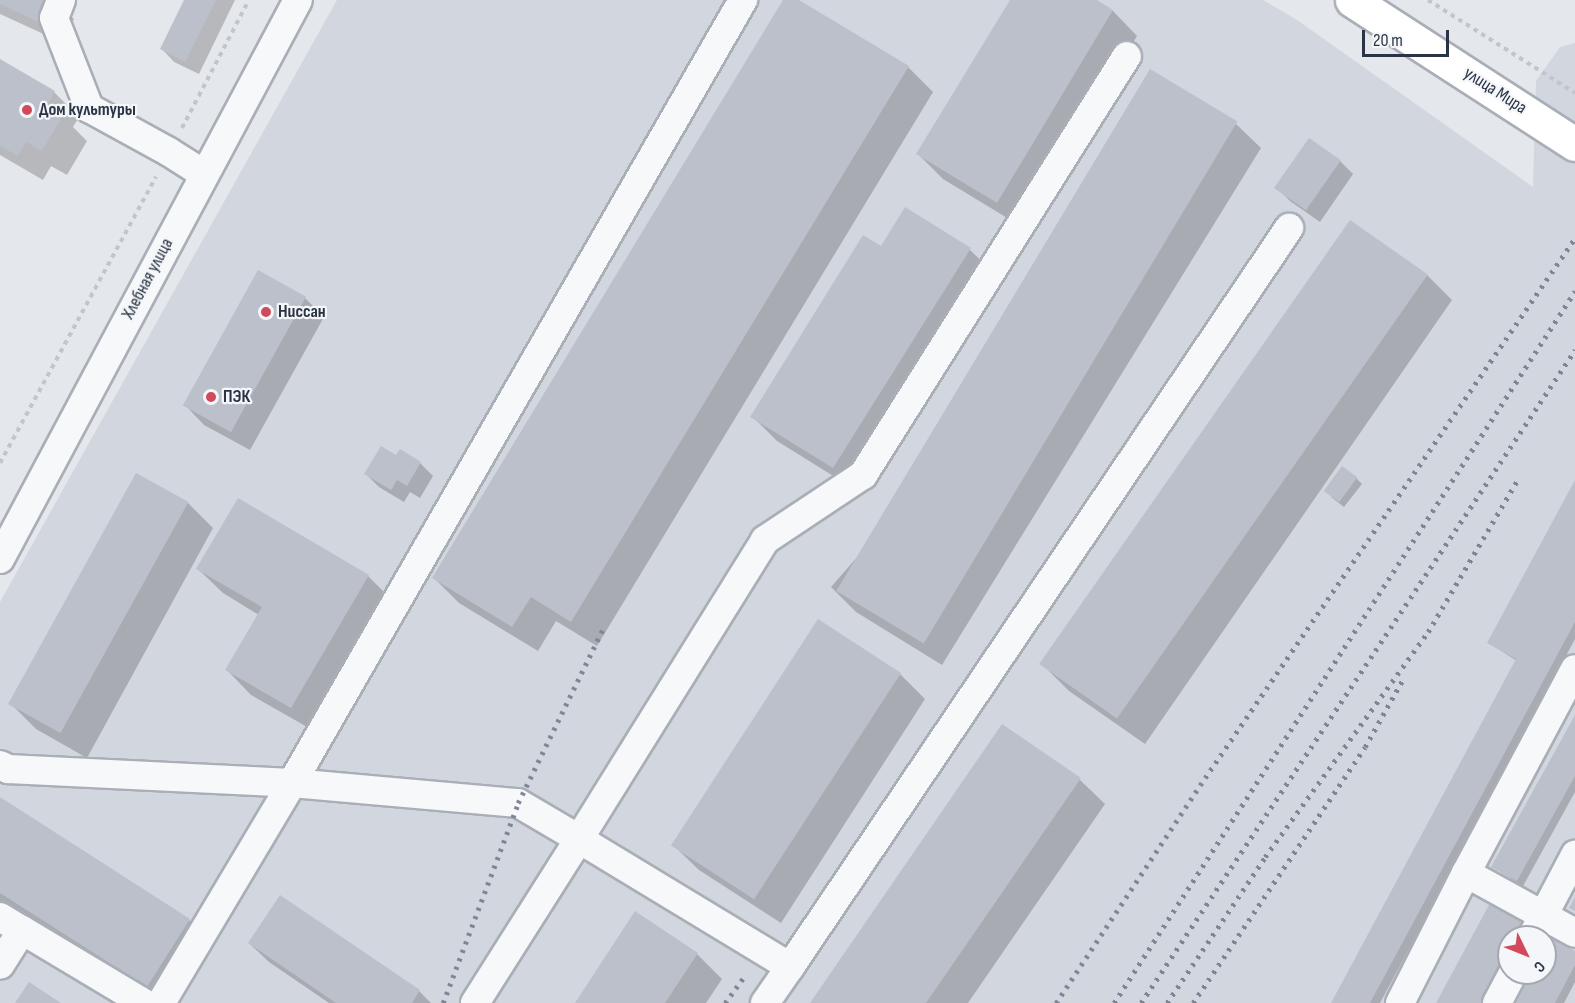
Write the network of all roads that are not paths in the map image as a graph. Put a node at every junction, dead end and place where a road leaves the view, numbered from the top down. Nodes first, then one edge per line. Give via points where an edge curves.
1 (61, 0) edge
2 (298, 0) edge
3 (743, 0) edge
4 (1353, 0) edge
5 (1127, 56) dead end
6 (1575, 144) edge
7 (204, 174) junction
8 (1289, 228) dead end
9 (0, 560) edge
10 (1575, 669) edge
11 (0, 765) edge
12 (292, 783) junction
13 (579, 839) junction
14 (1575, 855) edge
15 (1466, 873) junction
16 (11, 923) edge
17 (1536, 925) edge
18 (1538, 925) edge
19 (1557, 930) edge
20 (1575, 933) edge
21 (0, 964) edge
22 (790, 967) junction
23 (1507, 985) edge
24 (144, 1003) edge
25 (161, 1003) edge
26 (475, 1003) edge
27 (765, 1003) edge
28 (1400, 1003) edge
29 (1497, 1003) edge

1 - 7 street via 54,18 88,108
2 - 7 street, Хлебная улица
3 - 12 street
4 - 6 main road, улица Мира
5 - 13 street via 863,475 765,540
7 - 9 street, Хлебная улица
8 - 22 street
10 - 15 street
11 - 12 street via 8,769
12 - 13 street via 518,803
12 - 25 street
13 - 22 street
13 - 26 street
14 - 18 street
15 - 17 street
15 - 28 street
16 - 21 street
16 - 24 street
19 - 20 street
22 - 27 street
23 - 29 street

